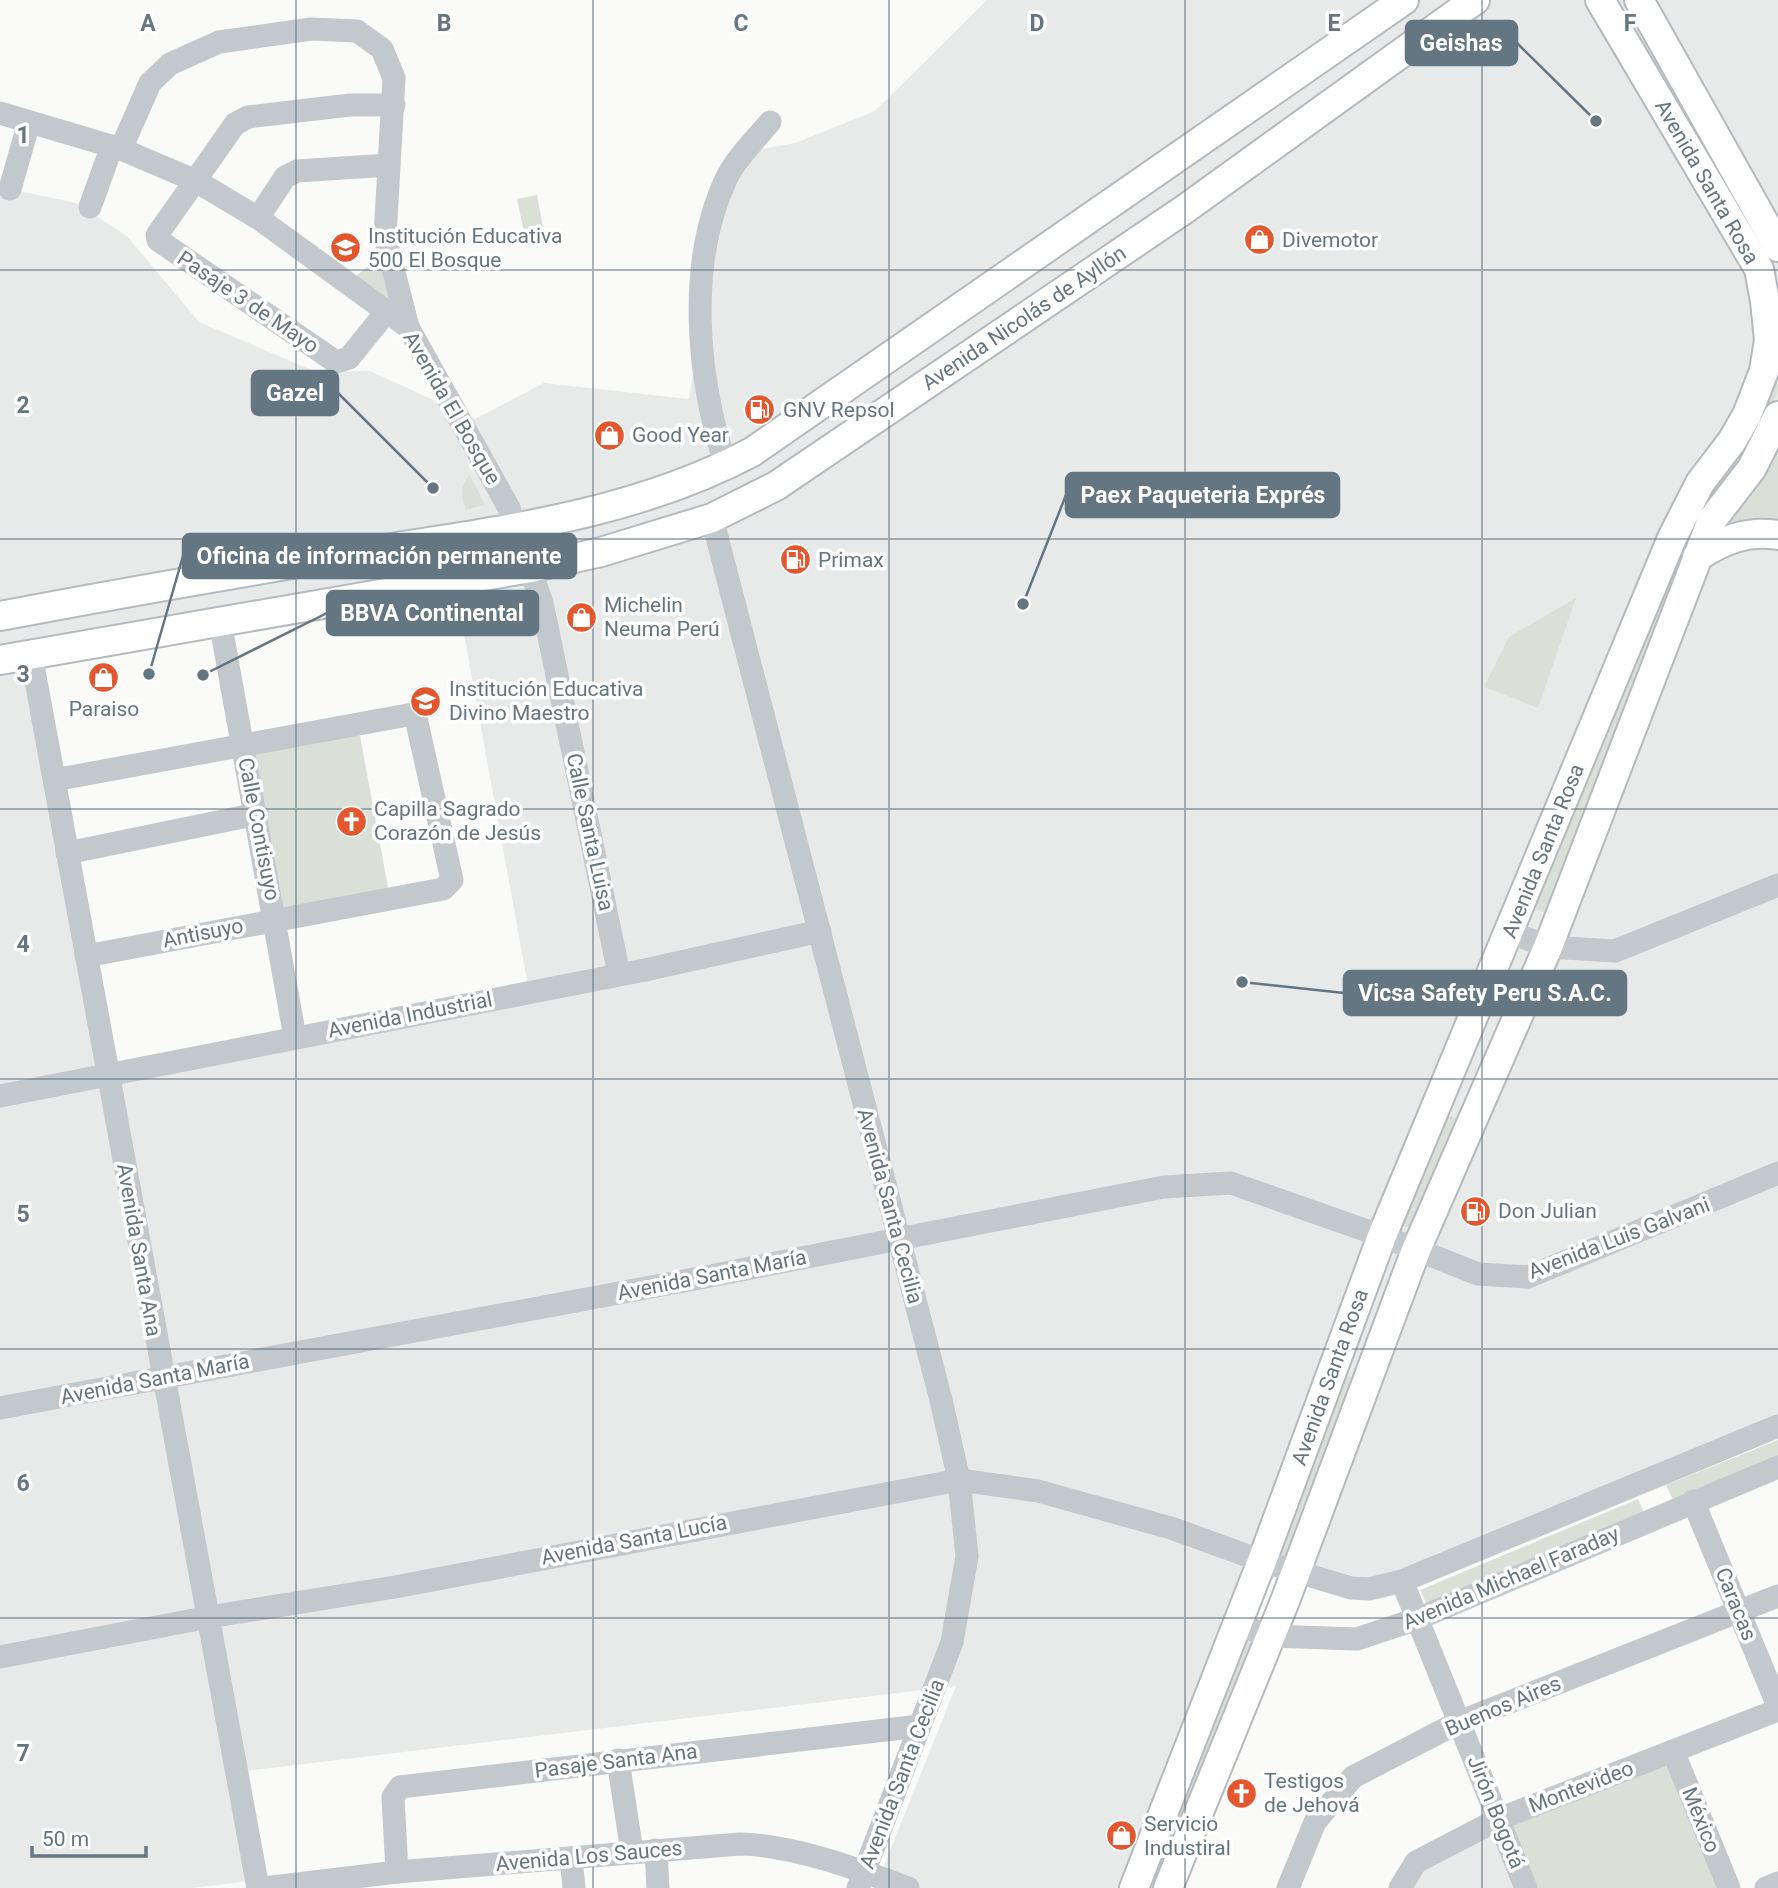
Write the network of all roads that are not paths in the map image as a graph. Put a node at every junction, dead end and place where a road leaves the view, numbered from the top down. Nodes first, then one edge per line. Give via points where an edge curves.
1 (1404, 0) edge
2 (1475, 0) edge
3 (1600, 0) edge
4 (1639, 0) edge
5 (394, 105) junction
6 (0, 113) edge
7 (29, 122) junction
8 (769, 122) dead end
9 (117, 148) junction
10 (389, 164) junction
11 (196, 181) junction
12 (10, 189) dead end
13 (90, 207) dead end
14 (258, 218) junction
15 (1778, 247) edge
16 (1772, 301) edge
17 (387, 311) junction
18 (408, 327) junction
19 (1778, 416) edge
20 (726, 466) junction
21 (712, 518) junction
22 (517, 528) junction
23 (1778, 535) edge
24 (1697, 557) junction
25 (530, 568) junction
26 (0, 616) edge
27 (220, 621) junction
28 (30, 654) junction
29 (0, 660) edge
30 (244, 745) junction
31 (54, 779) junction
32 (257, 814) junction
33 (67, 853) junction
34 (1778, 885) edge
35 (276, 919) junction
36 (820, 931) junction
37 (1510, 932) junction
38 (1548, 947) junction
39 (86, 956) junction
40 (619, 974) junction
41 (296, 1037) junction
42 (108, 1075) junction
43 (0, 1096) edge
44 (1778, 1173) edge
45 (1382, 1236) junction
46 (898, 1240) junction
47 (1416, 1251) junction
48 (163, 1377) junction
49 (0, 1408) edge
50 (1778, 1426) edge
51 (1778, 1467) edge
52 (959, 1480) junction
53 (1645, 1481) junction
54 (1693, 1501) junction
55 (1660, 1516) junction
56 (1262, 1561) junction
57 (1296, 1571) junction
58 (1402, 1581) junction
59 (1778, 1596) edge
60 (1739, 1611) junction
61 (209, 1617) junction
62 (1417, 1619) junction
63 (1237, 1624) junction
64 (1270, 1636) junction
65 (0, 1657) edge
66 (1778, 1708) edge
67 (1459, 1722) junction
68 (920, 1726) junction
69 (1673, 1751) junction
70 (618, 1760) junction
71 (1499, 1819) junction
72 (656, 1850) junction
73 (632, 1852) junction
74 (571, 1858) junction
75 (397, 1872) junction
76 (861, 1880) edge
77 (1778, 1883) edge
78 (258, 1888) edge
79 (264, 1888) edge
80 (573, 1888) edge
81 (658, 1888) edge
82 (908, 1888) edge
83 (1134, 1888) edge
84 (1168, 1888) edge
85 (1288, 1888) edge
86 (1400, 1888) edge
87 (1526, 1888) edge
88 (1729, 1888) edge
89 (1766, 1888) edge

1 - 20 main road, Avenida Nicolás de Ayllón
2 - 21 main road, Avenida Nicolás de Ayllón via 1163,224 776,486
3 - 16 main road, Avenida Santa Rosa via 1759,270
4 - 15 main road, Avenida Santa Rosa
5 - 9 street via 394,78 382,50 357,31 311,29 219,42 170,64 150,83
5 - 10 street
5 - 11 street via 350,105 248,117 235,124
6 - 7 street, Avenida El Bosque
7 - 9 street, Avenida El Bosque
7 - 12 street
8 - 20 street via 728,175 701,278 704,376
9 - 11 street, Avenida El Bosque
9 - 13 street
10 - 14 street via 297,171 285,177
10 - 18 street via 385,237
11 - 14 street, Avenida El Bosque
11 - 17 street, Pasaje 3 de Mayo via 160,230 158,240 336,362 349,358
14 - 17 street, Avenida El Bosque
16 - 37 main road, Avenida Santa Rosa via 1765,371 1747,415 1700,483 1672,538
17 - 18 street, Avenida El Bosque
18 - 22 street, Avenida El Bosque
19 - 24 main road, Avenida Santa Rosa via 1752,468 1712,520
20 - 22 main road, Avenida Nicolás de Ayllón via 626,504
21 - 25 main road, Avenida Nicolás de Ayllón
21 - 36 street, Avenida Santa Cecilia
22 - 25 street, Avenida El Bosque
22 - 26 main road, Avenida Nicolás de Ayllón
23 - 24 main road via 1759,532 1723,540
24 - 38 main road, Avenida Santa Rosa
25 - 27 main road, Avenida Nicolás de Ayllón
25 - 40 street, Calle Santa Luisa via 542,603
27 - 28 main road, Avenida Nicolás de Ayllón
27 - 30 street, Calle Contisuyo
28 - 29 main road, Avenida Nicolás de Ayllón
28 - 31 street, Avenida Santa Ana
30 - 31 street
30 - 32 street, Calle Contisuyo
30 - 35 street, Antisuyo via 407,713 416,718 452,880 443,889
31 - 33 street, Avenida Santa Ana
32 - 33 street
32 - 35 street, Calle Contisuyo
33 - 39 street, Avenida Santa Ana
34 - 38 street via 1615,951
35 - 39 street, Antisuyo
35 - 41 street, Calle Contisuyo
36 - 40 street, Avenida Industrial
36 - 46 street, Avenida Santa Cecilia
37 - 38 street
37 - 45 main road, Avenida Santa Rosa
38 - 47 main road, Avenida Santa Rosa
39 - 42 street, Avenida Santa Ana
40 - 41 street, Avenida Industrial
41 - 42 street, Avenida Industrial
42 - 43 street, Avenida Industrial
42 - 48 street, Avenida Santa Ana
44 - 47 street, Avenida Luis Galvani via 1528,1277 1478,1274
45 - 46 street, Avenida Santa María via 1231,1183 1209,1183 1164,1187
45 - 47 street, Avenida Santa María
45 - 56 main road, Avenida Santa Rosa
46 - 48 street, Avenida Santa María
46 - 52 street, Avenida Santa Cecilia
47 - 57 main road, Avenida Santa Rosa
48 - 49 street, Avenida Santa María
48 - 61 street, Avenida Santa Ana
50 - 53 street, Avenida Michael Faraday
51 - 54 street, Avenida Michael Faraday
52 - 56 street, Avenida Santa Lucía via 1038,1491 1171,1528
52 - 61 street, Avenida Santa Lucía via 395,1587
52 - 68 street, Avenida Santa Cecilia via 967,1556 952,1642
53 - 55 street
53 - 58 street, Avenida Michael Faraday
54 - 55 street, Avenida Michael Faraday
54 - 60 street, Caracas
55 - 62 street, Avenida Michael Faraday
56 - 57 street, Avenida Michael Faraday
56 - 63 main road, Avenida Santa Rosa
57 - 58 street, Avenida Michael Faraday via 1351,1588
57 - 64 main road, Avenida Santa Rosa
58 - 62 street, Jirón Bogotá
59 - 60 street, Buenos Aires
60 - 66 street, Caracas
60 - 67 street, Buenos Aires
61 - 65 street, Avenida Santa Lucía
61 - 78 street, Avenida Santa Ana
62 - 64 street, Avenida Michael Faraday via 1357,1639
62 - 67 street, Jirón Bogotá
63 - 64 street, Avenida Michael Faraday
63 - 83 main road, Avenida Santa Rosa
64 - 84 main road, Avenida Santa Rosa
66 - 69 street, Montevideo
67 - 71 street, Jirón Bogotá
67 - 85 street, Buenos Aires via 1353,1777 1315,1822
68 - 70 street, Pasaje Santa Ana
68 - 76 street, Avenida Santa Cecilia
69 - 71 street, Montevideo
69 - 88 street, México
70 - 73 street
70 - 75 street, Pasaje Santa Ana via 400,1787 393,1797
71 - 86 street, Montevideo via 1416,1862
71 - 87 street, Jirón Bogotá
72 - 73 street, Avenida Los Sauces
72 - 76 street, Avenida Los Sauces via 753,1844
72 - 81 street
73 - 74 street, Avenida Los Sauces
74 - 75 street, Avenida Los Sauces
74 - 80 street
75 - 79 street, Avenida Los Sauces
76 - 82 street, Avenida Los Sauces
77 - 89 street

